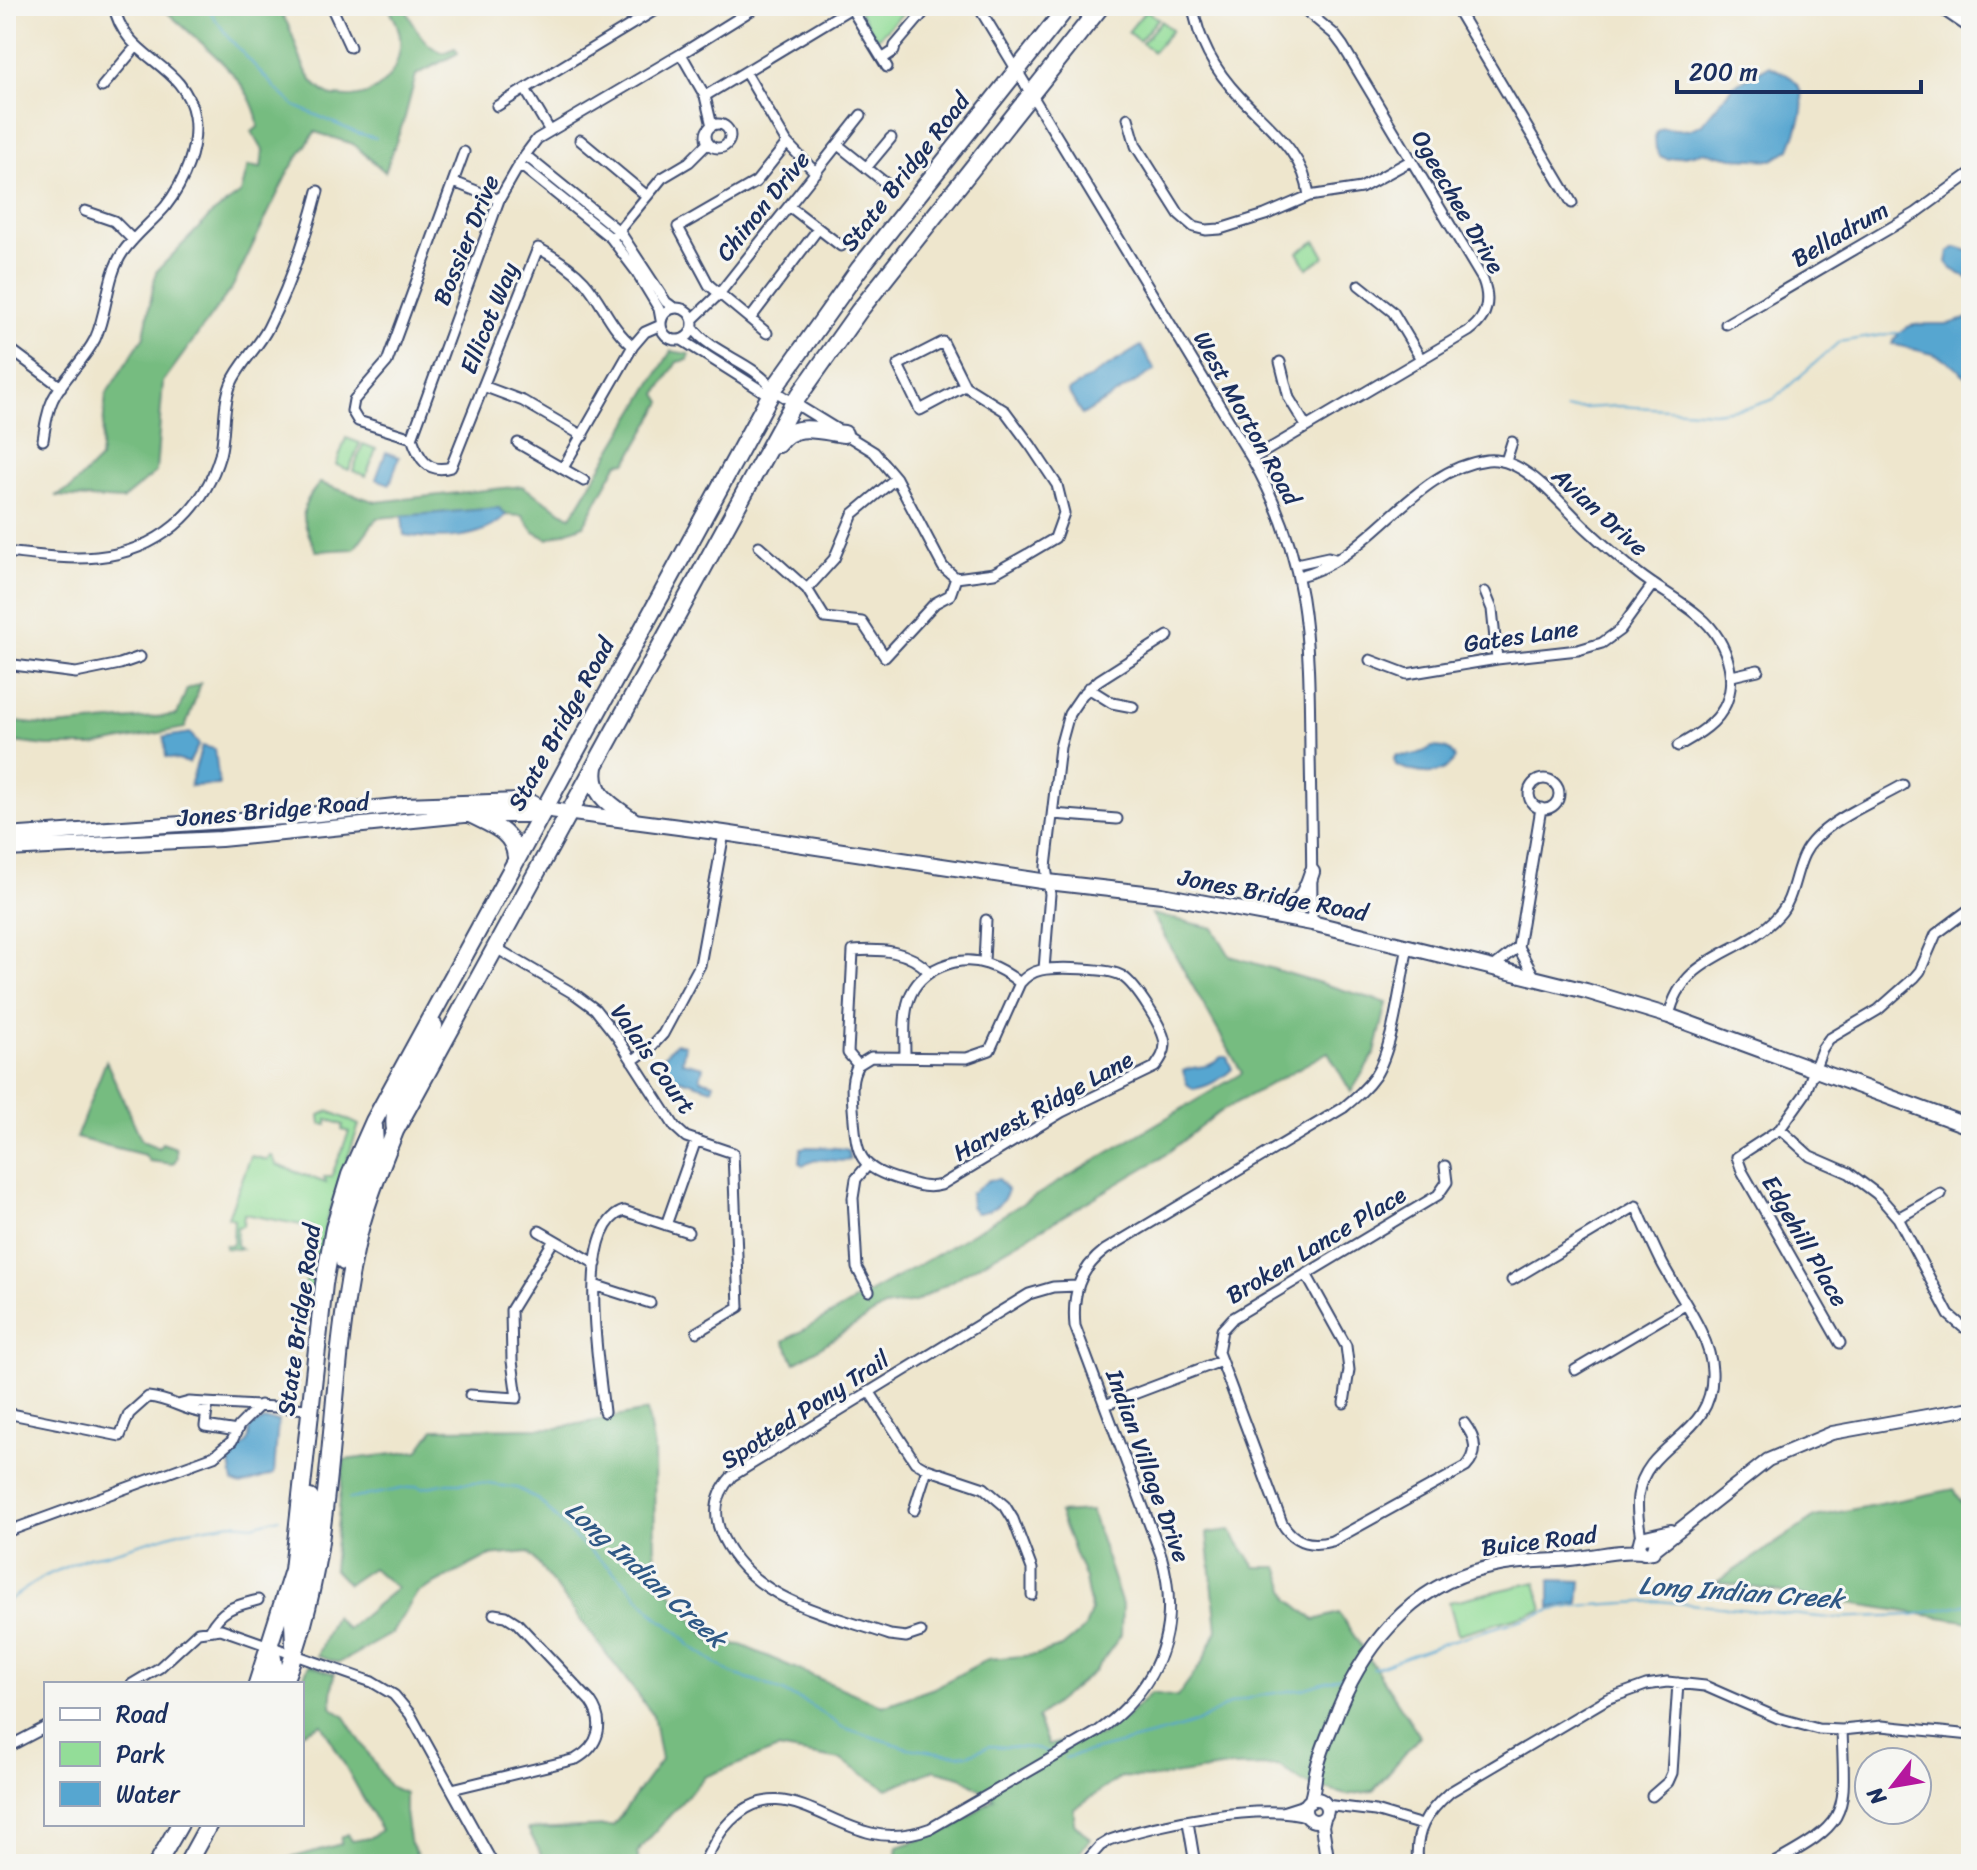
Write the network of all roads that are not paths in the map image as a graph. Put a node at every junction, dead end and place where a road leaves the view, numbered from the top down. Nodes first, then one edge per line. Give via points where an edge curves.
1 (114, 6) edge
2 (331, 6) edge
3 (662, 6) edge
4 (758, 6) edge
5 (929, 6) edge
6 (978, 6) edge
7 (1068, 6) edge
8 (1109, 6) edge
9 (1193, 6) edge
10 (1455, 6) edge
11 (1937, 6) edge
12 (1304, 9) dead end
13 (1097, 11) edge
14 (1971, 29) edge
15 (350, 47) dead end
16 (135, 48) junction
17 (681, 54) junction
18 (1016, 71) junction
19 (746, 73) junction
20 (102, 87) dead end
21 (525, 89) junction
22 (1031, 95) junction
23 (705, 96) junction
24 (497, 106) dead end
25 (861, 115) dead end
26 (1128, 118) dead end
27 (712, 126) junction
28 (550, 131) junction
29 (891, 138) dead end
30 (580, 140) dead end
31 (708, 143) junction
32 (787, 143) junction
33 (838, 145) junction
34 (464, 152) dead end
35 (522, 160) junction
36 (1412, 160) junction
37 (866, 168) junction
38 (816, 173) junction
39 (1971, 173) edge
40 (454, 182) junction
41 (888, 185) dead end
42 (318, 191) dead end
43 (647, 196) junction
44 (1309, 196) junction
45 (499, 200) junction
46 (1572, 203) dead end
47 (789, 206) junction
48 (85, 211) dead end
49 (818, 229) junction
50 (616, 235) junction
51 (133, 240) junction
52 (841, 246) dead end
53 (1359, 285) dead end
54 (719, 294) junction
55 (674, 308) junction
56 (750, 319) junction
57 (661, 322) junction
58 (693, 323) junction
59 (1726, 324) dead end
60 (767, 333) dead end
61 (682, 340) junction
62 (6, 346) edge
63 (633, 346) junction
64 (1421, 359) junction
65 (1280, 362) dead end
66 (483, 386) junction
67 (965, 386) junction
68 (61, 387) junction
69 (773, 390) junction
70 (793, 404) junction
71 (1306, 426) junction
72 (844, 434) junction
73 (583, 436) junction
74 (412, 438) junction
75 (43, 440) dead end
76 (1512, 442) dead end
77 (518, 443) dead end
78 (1252, 459) junction
79 (1506, 461) junction
80 (563, 468) junction
81 (896, 478) junction
82 (584, 481) dead end
83 (739, 500) junction
84 (759, 546) dead end
85 (6, 552) edge
86 (1335, 559) junction
87 (1296, 564) junction
88 (1299, 576) junction
89 (956, 578) junction
90 (1653, 584) junction
91 (807, 589) junction
92 (1485, 592) dead end
93 (1168, 636) dead end
94 (140, 657) dead end
95 (1497, 659) junction
96 (1370, 660) dead end
97 (6, 664) edge
98 (1758, 670) dead end
99 (1732, 676) junction
100 (1088, 688) junction
101 (1133, 707) dead end
102 (1678, 746) dead end
103 (596, 762) junction
104 (1903, 785) dead end
105 (1541, 808) dead end
106 (543, 809) junction
107 (569, 811) junction
108 (1053, 814) junction
109 (472, 815) junction
110 (1117, 819) dead end
111 (632, 820) junction
112 (299, 824) junction
113 (558, 832) junction
114 (724, 833) junction
115 (6, 836) edge
116 (6, 849) edge
117 (516, 857) junction
118 (1312, 872) junction
119 (1048, 882) junction
120 (1967, 911) dead end
121 (1272, 915) junction
122 (986, 920) dead end
123 (1312, 923) junction
124 (1408, 947) junction
125 (1518, 947) junction
126 (496, 948) junction
127 (984, 962) junction
128 (1492, 968) junction
129 (1044, 969) junction
130 (929, 972) junction
131 (452, 974) junction
132 (1535, 978) junction
133 (1020, 983) junction
134 (1669, 1016) junction
135 (905, 1056) junction
136 (632, 1061) junction
137 (858, 1065) junction
138 (1815, 1068) junction
139 (374, 1121) junction
140 (1971, 1127) edge
141 (1780, 1129) junction
142 (395, 1131) junction
143 (696, 1140) junction
144 (867, 1166) junction
145 (1445, 1166) dead end
146 (1941, 1194) dead end
147 (1898, 1218) junction
148 (666, 1225) junction
149 (539, 1231) dead end
150 (688, 1232) dead end
151 (554, 1240) junction
152 (596, 1264) junction
153 (1306, 1274) junction
154 (1512, 1280) dead end
155 (594, 1285) junction
156 (1077, 1286) junction
157 (869, 1291) dead end
158 (650, 1303) dead end
159 (1685, 1305) junction
160 (345, 1314) junction
161 (1963, 1327) dead end
162 (697, 1332) dead end
163 (1840, 1343) dead end
164 (1221, 1361) junction
165 (1575, 1370) dead end
166 (869, 1391) junction
167 (470, 1395) dead end
168 (1344, 1403) dead end
169 (260, 1405) junction
170 (1105, 1405) junction
171 (207, 1408) junction
172 (1971, 1408) edge
173 (310, 1409) junction
174 (604, 1412) dead end
175 (6, 1413) edge
176 (1464, 1423) dead end
177 (237, 1431) junction
178 (305, 1462) junction
179 (927, 1469) junction
180 (976, 1472) dead end
181 (972, 1483) junction
182 (914, 1510) dead end
183 (6, 1532) edge
184 (1647, 1542) junction
185 (1032, 1595) dead end
186 (258, 1600) dead end
187 (494, 1614) dead end
188 (210, 1630) junction
189 (921, 1632) dead end
190 (266, 1644) junction
191 (295, 1654) junction
192 (135, 1682) edge
193 (257, 1682) edge
194 (272, 1682) edge
195 (284, 1682) edge
196 (1678, 1683) junction
197 (44, 1728) edge
198 (1842, 1730) junction
199 (1971, 1735) edge
200 (6, 1748) edge
201 (452, 1789) junction
202 (1652, 1796) dead end
203 (1317, 1810) junction
204 (1188, 1822) junction
205 (1422, 1825) junction
206 (179, 1826) edge
207 (207, 1826) edge
208 (157, 1864) edge
209 (187, 1864) edge
210 (493, 1864) edge
211 (703, 1864) edge
212 (1084, 1864) edge
213 (1195, 1864) edge
214 (1326, 1864) edge
215 (1418, 1864) edge
216 (1772, 1864) edge

1 - 16 street
2 - 15 street
3 - 21 street
4 - 17 street, Bossier Drive
5 - 19 street via 882,59 851,8
6 - 18 street, West Morton Road
7 - 18 highway, State Bridge Road
8 - 13 street, State Bridge Road
9 - 44 street via 1213,62 1295,154
10 - 46 street
11 - 14 street
12 - 36 street, Ogeechee Drive via 1343,46
13 - 22 highway, State Bridge Road
16 - 20 street
16 - 51 street via 181,84 195,130 178,187
17 - 23 street
17 - 28 street, Bossier Drive
18 - 22 street, West Morton Road
18 - 69 highway, State Bridge Road via 859,269
19 - 23 street
19 - 32 street
21 - 24 street
21 - 28 street
22 - 70 highway, State Bridge Road via 859,311
22 - 78 street, West Morton Road
23 - 27 street
25 - 33 street, Chinon Drive
26 - 44 street via 1136,146 1179,214 1194,227 1220,229
27 - 31 street
27 - 31 street via 726,128 729,141 718,148
28 - 35 street, Bossier Drive
29 - 37 street
30 - 43 street
31 - 43 street
32 - 38 street
32 - 54 street via 756,182 678,227
33 - 37 street
33 - 38 street, Chinon Drive
34 - 40 street
35 - 45 street, Bossier Drive
35 - 50 street
36 - 44 street via 1361,188
36 - 64 street, Ogeechee Drive via 1483,280 1488,298 1476,326
37 - 41 street
38 - 47 street, Chinon Drive
39 - 59 street, Belladrum via 1916,213
40 - 45 street
40 - 74 street via 387,362 354,400 352,411 358,421
42 - 85 street via 270,324 232,383 220,454 201,500 165,533 132,550 85,558
43 - 50 street
45 - 74 street, Bossier Drive
47 - 49 street
47 - 54 street, Chinon Drive
48 - 51 street via 114,221
49 - 52 street
49 - 56 street
50 - 55 street
50 - 57 street via 659,309
51 - 68 street via 116,265 95,338
53 - 64 street via 1393,312
54 - 56 street
54 - 58 street, Chinon Drive
55 - 57 street
55 - 58 street via 683,309
56 - 60 street
57 - 61 street via 669,338
57 - 63 street
58 - 61 street
58 - 69 street
61 - 69 street via 764,392
62 - 68 street
63 - 66 street, Ellicot Way via 585,282 538,248
63 - 73 street
64 - 71 street, Ogeechee Drive
65 - 71 street via 1289,398
66 - 73 street via 523,401
66 - 74 street, Ellicot Way via 451,467 430,468
67 - 67 street via 943,342 898,365 920,410
67 - 89 street via 1005,411 1057,485 1064,513 1055,538 994,573
68 - 75 street via 47,413
69 - 70 street
69 - 106 highway, State Bridge Road
70 - 72 street
70 - 83 highway, State Bridge Road
71 - 78 street, Ogeechee Drive
72 - 81 street via 874,452
72 - 83 highway, State Bridge Road via 797,429 786,433 753,489
73 - 80 street
76 - 79 street
77 - 80 street
78 - 87 street, West Morton Road via 1273,498
79 - 86 street via 1449,470
79 - 90 street, Avian Drive via 1550,492
80 - 82 street
81 - 89 street via 943,567
81 - 91 street via 853,514 834,559
83 - 103 highway, State Bridge Road
84 - 91 street
86 - 87 street
86 - 88 street
87 - 88 street, West Morton Road
88 - 118 street, West Morton Road via 1309,656
89 - 91 street via 950,595 935,603 885,657 862,622 825,618
90 - 95 street, Gates Lane via 1620,630 1602,643
90 - 99 street, Avian Drive via 1711,627 1725,646
92 - 95 street
93 - 100 street
94 - 97 street via 76,673
95 - 96 street, Gates Lane via 1407,674
98 - 99 street
99 - 102 street via 1726,703 1715,720
100 - 101 street via 1112,703
100 - 108 street via 1065,723
103 - 107 highway, State Bridge Road
103 - 111 highway via 597,791
104 - 134 street via 1817,837 1803,856 1778,916 1692,972 1677,992
105 - 125 street
106 - 107 main road, Jones Bridge Road
106 - 109 main road, Jones Bridge Road via 527,815
106 - 112 main road, Jones Bridge Road via 520,801 375,808
106 - 113 highway
106 - 117 highway, State Bridge Road
107 - 111 main road, Jones Bridge Road
107 - 113 highway, State Bridge Road
108 - 110 street
108 - 119 street
109 - 112 main road, Jones Bridge Road
109 - 117 highway via 506,833
111 - 114 main road, Jones Bridge Road
112 - 115 main road, Jones Bridge Road via 147,825
112 - 116 main road, Jones Bridge Road via 234,826 191,840
113 - 126 highway, State Bridge Road
114 - 119 main road, Jones Bridge Road
114 - 136 street via 700,965 663,1034
117 - 131 highway, State Bridge Road
118 - 121 main road via 1295,906
118 - 123 street, West Morton Road
119 - 121 main road, Jones Bridge Road
119 - 129 street
120 - 138 street via 1936,934 1914,978 1878,1010 1827,1041
121 - 123 main road, Jones Bridge Road
122 - 127 street
123 - 124 main road, Jones Bridge Road
124 - 128 main road, Jones Bridge Road
124 - 156 street via 1386,1053 1362,1093 1105,1250
125 - 128 street
125 - 132 street
126 - 136 street, Valais Court via 585,1001 605,1020
126 - 142 highway, State Bridge Road
127 - 130 street via 949,963
127 - 133 street
128 - 132 main road, Jones Bridge Road
129 - 133 street
129 - 144 street, Harvest Ridge Lane via 1110,972 1127,980 1163,1037 1164,1053 1155,1067 1062,1112 936,1187 882,1175
130 - 135 street via 909,998
130 - 137 street via 905,954 853,951 848,1053
131 - 139 highway, State Bridge Road
131 - 142 highway via 424,1051 395,1106
132 - 134 main road, Jones Bridge Road
133 - 135 street via 990,1050 967,1058
134 - 138 main road, Jones Bridge Road
135 - 137 street via 871,1057
136 - 143 street, Valais Court via 675,1127
137 - 144 street via 851,1090 855,1135
138 - 140 main road, Jones Bridge Road
138 - 141 street via 1805,1094
139 - 160 highway via 375,1146 345,1241
139 - 173 highway, State Bridge Road via 334,1228
141 - 147 street via 1810,1156 1869,1185
141 - 163 street, Edgehill Place via 1737,1157
142 - 160 highway, State Bridge Road via 356,1246
143 - 148 street
143 - 162 street, Valais Court via 733,1153 739,1307
144 - 157 street via 856,1179 853,1198 857,1268
145 - 153 street, Broken Lance Place via 1447,1182 1438,1195
146 - 147 street
147 - 161 street via 1949,1315
148 - 150 street
148 - 152 street via 624,1211 615,1214 597,1249
149 - 151 street
151 - 152 street
151 - 167 street via 511,1310 517,1398
152 - 155 street
153 - 164 street, Broken Lance Place via 1228,1322 1218,1341
153 - 168 street via 1346,1346
154 - 159 street via 1636,1206
155 - 158 street
155 - 174 street
156 - 166 street, Spotted Pony Trail via 1029,1294
156 - 170 street, Indian Village Drive via 1075,1326
159 - 165 street
159 - 184 street via 1709,1352 1712,1385 1703,1415 1646,1471 1638,1517
160 - 191 highway, State Bridge Road via 318,1566
164 - 170 street
164 - 176 street via 1282,1523 1307,1544 1332,1541 1466,1467 1476,1446
166 - 179 street via 908,1455
166 - 189 street, Spotted Pony Trail via 732,1476 718,1496 718,1525 739,1565 772,1592 890,1635
169 - 171 street
169 - 173 street
169 - 177 street
170 - 211 street, Indian Village Drive via 1169,1588 1163,1647 1133,1702 1097,1732 931,1828 882,1835 791,1801 771,1801 736,1816
171 - 175 street via 148,1397 129,1414 120,1436
171 - 177 street via 205,1426
172 - 184 street, Buice Road via 1832,1433 1789,1450 1768,1460 1684,1525
173 - 178 highway, State Bridge Road
177 - 183 street via 217,1454
178 - 190 highway, State Bridge Road via 293,1570
178 - 191 highway via 310,1525 293,1621
179 - 181 street
179 - 182 street
180 - 181 street
181 - 185 street via 996,1497 1013,1519 1032,1569
184 - 203 street, Buice Road via 1623,1552 1514,1562 1464,1574 1428,1593 1393,1621 1343,1696 1322,1759
186 - 188 street via 219,1615
187 - 201 street via 517,1623 590,1701 599,1733 576,1759
188 - 190 street
188 - 192 street via 198,1632
190 - 191 street
190 - 193 highway, State Bridge Road
190 - 194 highway via 275,1671
191 - 195 highway, State Bridge Road
191 - 201 street via 394,1695
196 - 198 street via 1722,1692 1795,1724
196 - 202 street via 1672,1773
196 - 205 street via 1646,1685 1607,1699 1450,1792
197 - 200 street
198 - 199 street via 1882,1726
198 - 216 street via 1841,1822
201 - 210 street
203 - 204 street
203 - 205 street via 1375,1811
203 - 214 street, Buice Road
204 - 212 street via 1110,1840
204 - 213 street
205 - 215 street
206 - 208 highway
207 - 209 highway

